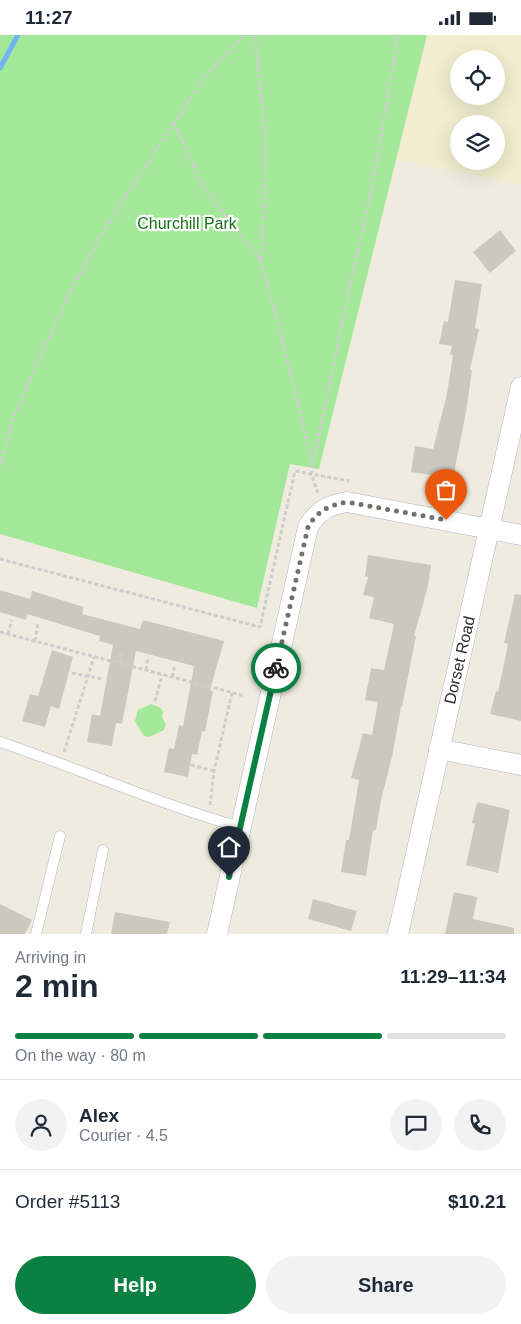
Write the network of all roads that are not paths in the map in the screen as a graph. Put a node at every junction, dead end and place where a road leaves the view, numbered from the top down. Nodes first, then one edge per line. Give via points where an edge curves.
1 (521, 387) edge
2 (490, 529) junction
3 (521, 535) edge
4 (0, 741) edge
5 (439, 749) junction
6 (521, 765) edge
7 (240, 827) junction
8 (60, 836) dead end
9 (103, 850) dead end
10 (36, 934) edge
11 (86, 934) edge
12 (217, 934) edge
13 (398, 934) edge

1 - 2 street, Dorset Road
2 - 3 street
2 - 5 street, Dorset Road
2 - 7 street via 347,502 325,508 312,519 305,537
4 - 7 lane
5 - 6 street
5 - 13 street, Dorset Road
7 - 12 street
8 - 10 lane
9 - 11 lane

